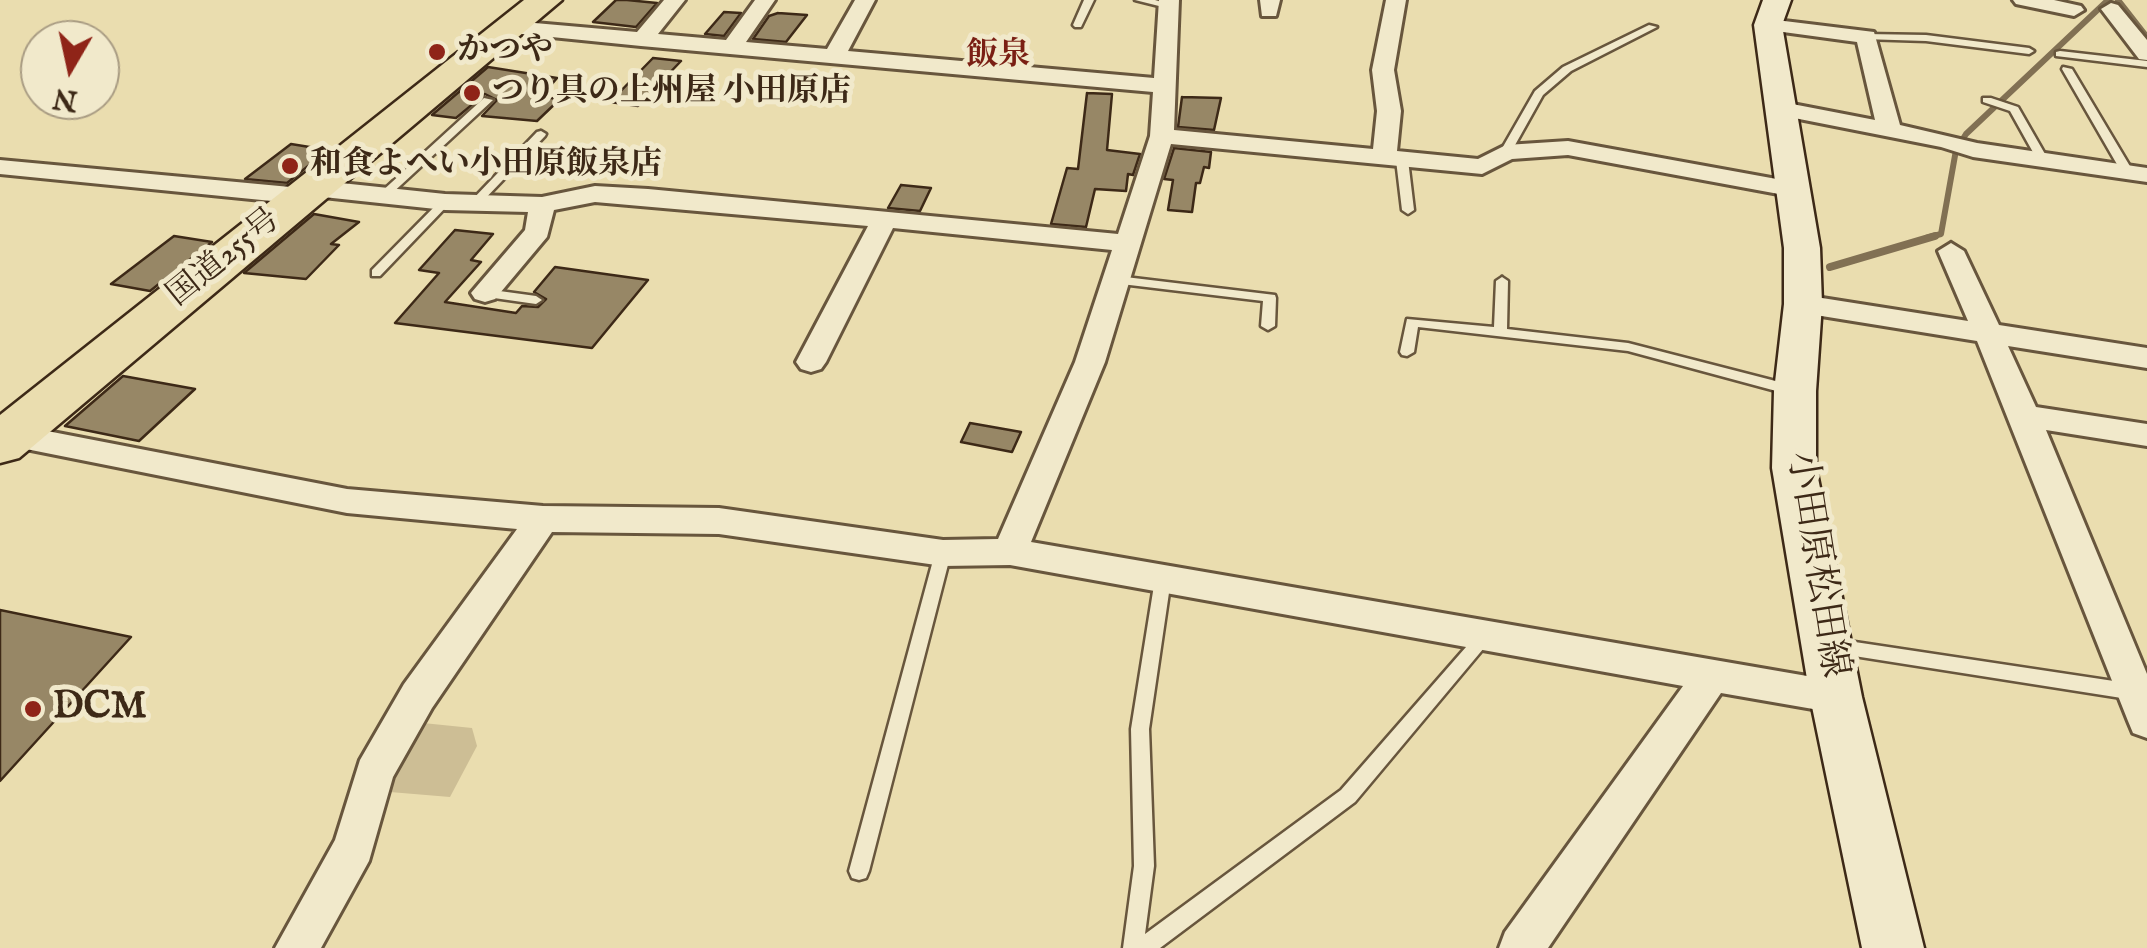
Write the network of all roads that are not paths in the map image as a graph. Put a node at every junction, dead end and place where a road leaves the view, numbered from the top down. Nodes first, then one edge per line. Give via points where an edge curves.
1 (675, 0) edge
2 (765, 0) edge
3 (865, 0) edge
4 (1089, 0) edge
5 (1396, 0) edge
6 (2022, 0) edge
7 (1158, 2) edge
8 (2111, 9) dead end
9 (2074, 10) dead end
10 (1773, 12) edge
11 (528, 13) edge
12 (1078, 25) dead end
13 (1652, 27) dead end
14 (1866, 37) junction
15 (641, 40) junction
16 (733, 45) junction
17 (2029, 51) dead end
18 (2060, 54) dead end
19 (2147, 54) edge
20 (834, 56) junction
21 (2147, 64) edge
22 (2068, 69) dead end
23 (1164, 86) junction
24 (488, 100) dead end
25 (1987, 100) dead end
26 (1782, 109) junction
27 (1889, 129) junction
28 (541, 134) dead end
29 (1162, 136) junction
30 (1506, 152) junction
31 (1392, 159) junction
32 (2044, 160) junction
33 (0, 167) edge
34 (2138, 174) edge
35 (1794, 189) junction
36 (308, 192) junction
37 (384, 195) junction
38 (445, 202) junction
39 (476, 202) junction
40 (542, 205) junction
41 (1408, 210) dead end
42 (883, 222) junction
43 (1127, 243) junction
44 (1951, 251) dead end
45 (376, 273) dead end
46 (1117, 280) junction
47 (1502, 281) dead end
48 (484, 293) joint
49 (536, 300) dead end
50 (1803, 304) junction
51 (1268, 326) dead end
52 (1986, 331) junction
53 (1500, 332) junction
54 (1407, 352) dead end
55 (2147, 358) edge
56 (811, 362) dead end
57 (1794, 391) junction
58 (2025, 416) junction
59 (2147, 435) edge
60 (4, 437) edge
61 (543, 520) junction
62 (1010, 552) junction
63 (943, 553) junction
64 (1163, 579) junction
65 (1488, 634) junction
66 (1825, 644) junction
67 (1712, 674) junction
68 (1836, 697) junction
69 (2143, 702) edge
70 (859, 871) dead end
71 (297, 948) edge
72 (1133, 948) edge
73 (1143, 948) edge
74 (1521, 948) edge
75 (1893, 948) edge

1 - 15 street
2 - 16 street
3 - 20 street
4 - 12 lane
5 - 31 street via 1383,70
6 - 9 street
7 - 23 street
8 - 19 street
10 - 14 street
10 - 26 main road, 小田原松田線
11 - 15 street
11 - 36 highway, 国道255号
13 - 30 lane via 1567,69 1539,94
14 - 17 lane
14 - 27 street
15 - 16 street
16 - 20 street
18 - 21 lane
20 - 23 street
22 - 34 lane
23 - 29 street
24 - 37 lane
25 - 32 lane via 2014,109
26 - 27 street
26 - 35 main road, 小田原松田線
27 - 32 street
28 - 39 lane
29 - 31 street
29 - 43 street
30 - 31 street via 1482,167
30 - 35 street via 1568,148
31 - 41 lane
32 - 34 street
33 - 36 street
35 - 50 main road, 小田原松田線
36 - 37 street
36 - 60 highway, 国道255号
37 - 38 street
38 - 39 street
38 - 45 lane
39 - 40 street
40 - 42 street via 595,194
40 - 48 street via 538,231
42 - 43 street
42 - 56 street
43 - 46 street
44 - 52 street
46 - 51 lane via 1270,298
46 - 62 street
47 - 53 lane
48 - 49 lane
50 - 52 street
50 - 57 main road, 小田原松田線
52 - 55 street
52 - 58 street
53 - 54 lane via 1412,322
53 - 57 lane via 1628,347
57 - 66 main road, 小田原松田線 via 1794,468
58 - 59 street
58 - 69 street
60 - 61 street via 347,501
61 - 63 street via 718,521
61 - 71 street via 418,696 374,773 354,847
62 - 63 street
62 - 64 street
63 - 70 lane
64 - 65 street
64 - 72 lane via 1140,729 1144,866
65 - 67 street
65 - 73 lane via 1348,796
66 - 68 main road, 小田原松田線
66 - 69 lane
67 - 68 street
67 - 74 street
68 - 75 main road, 小田原松田線

